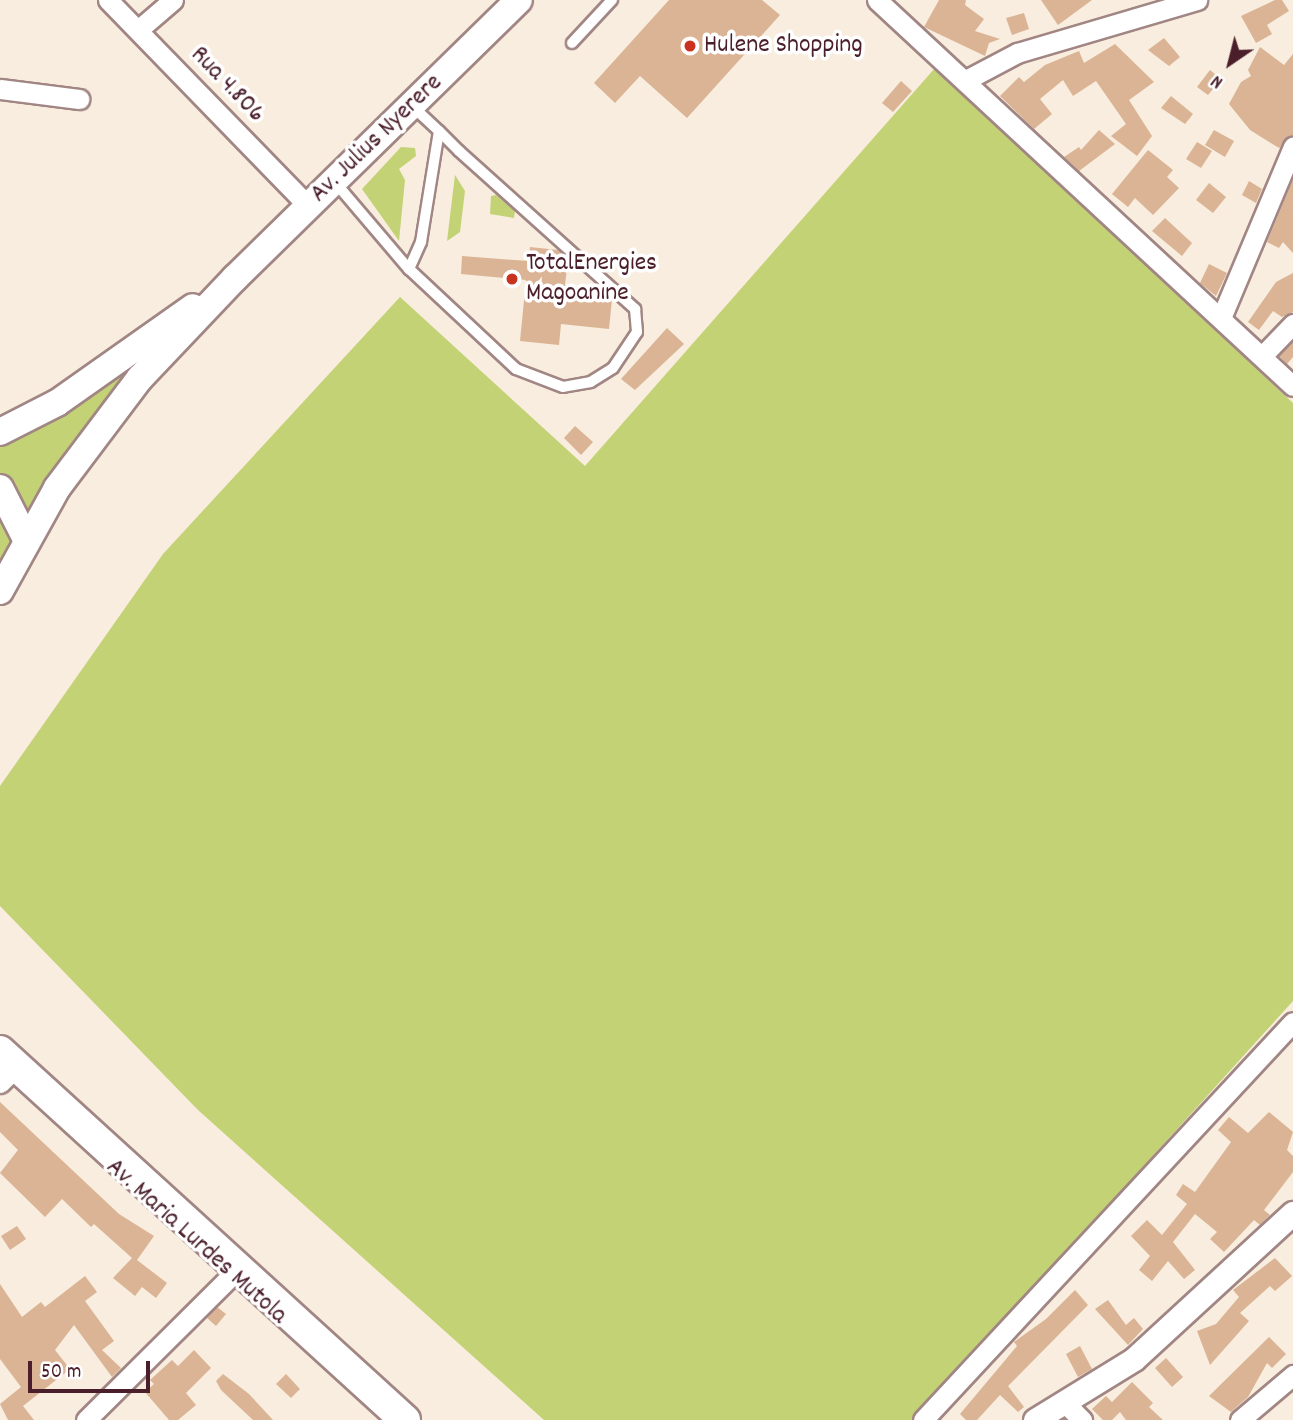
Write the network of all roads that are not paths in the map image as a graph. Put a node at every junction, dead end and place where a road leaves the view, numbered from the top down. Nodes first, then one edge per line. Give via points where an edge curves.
1 (108, 0) edge
2 (173, 0) edge
3 (519, 0) edge
4 (612, 0) edge
5 (877, 0) edge
6 (1197, 0) edge
7 (138, 30) junction
8 (572, 43) dead end
9 (966, 80) junction
10 (0, 89) edge
11 (79, 99) dead end
12 (411, 105) junction
13 (439, 131) junction
14 (1293, 147) edge
15 (333, 180) junction
16 (308, 206) junction
17 (409, 269) junction
18 (235, 278) junction
19 (1221, 318) junction
20 (1293, 324) edge
21 (1262, 356) junction
22 (1293, 386) edge
23 (0, 432) edge
24 (0, 488) edge
25 (27, 541) junction
26 (0, 591) edge
27 (1293, 1022) edge
28 (2, 1068) edge
29 (1293, 1213) edge
30 (232, 1275) junction
31 (1293, 1375) edge
32 (1074, 1412) edge
33 (86, 1420) edge
34 (392, 1420) edge
35 (405, 1420) edge
36 (923, 1420) edge
37 (1035, 1420) edge
38 (1240, 1420) edge

1 - 7 street, Rua 4.806
2 - 7 street
3 - 12 main road, Av. Julius Nyerere
4 - 8 lane
5 - 9 street
6 - 9 street via 1017,53
7 - 16 street, Rua 4.806
9 - 19 street
10 - 11 street
12 - 13 lane
12 - 15 main road, Av. Julius Nyerere
13 - 17 lane via 421,242
13 - 17 lane via 635,309 636,332 613,368 591,382 563,387 541,381 516,369 488,346
14 - 19 street
15 - 16 main road, Av. Julius Nyerere
15 - 17 lane
16 - 18 main road, Av. Julius Nyerere
18 - 23 main road, Av. Julius Nyerere via 57,403
18 - 25 main road, Av. Julius Nyerere via 112,410 57,488
19 - 21 street
20 - 21 street
21 - 22 street
24 - 25 main road
25 - 26 main road, Av. Julius Nyerere
27 - 36 street
28 - 30 main road, Av. Maria Lurdes Mutola
28 - 35 main road
29 - 32 street
30 - 33 street
30 - 34 main road, Av. Maria Lurdes Mutola
31 - 38 street
32 - 37 street

